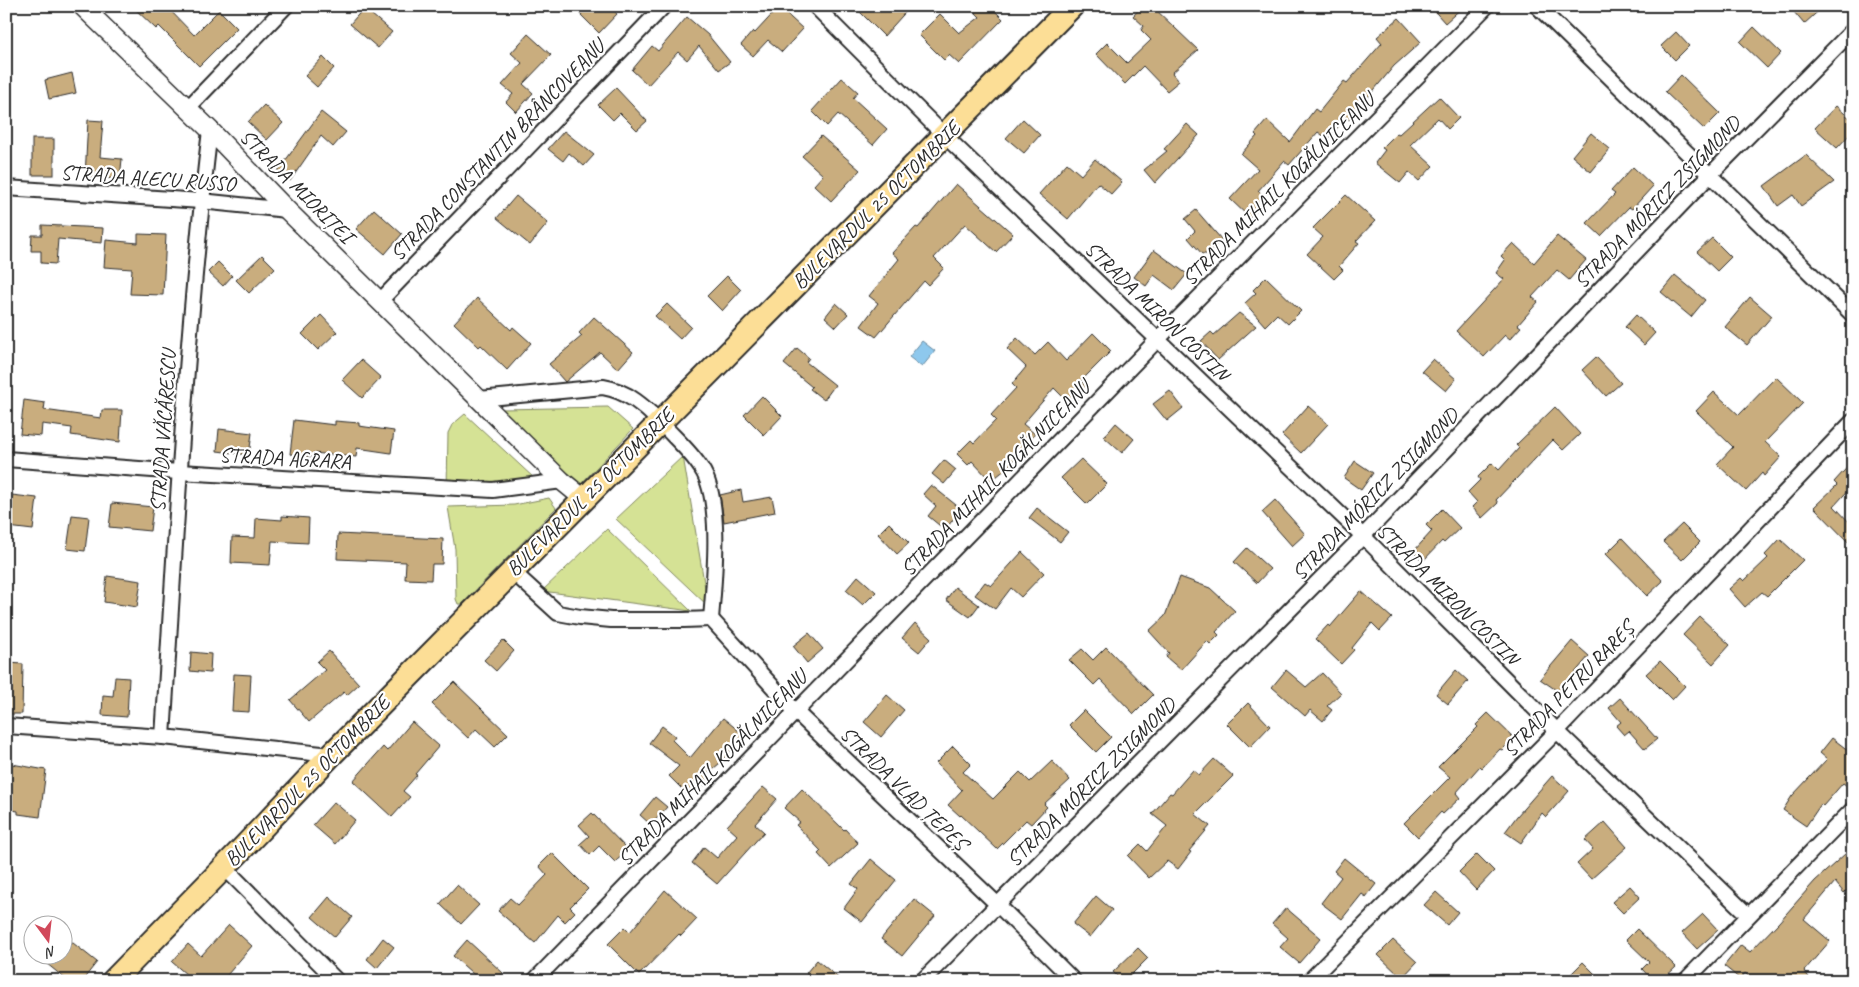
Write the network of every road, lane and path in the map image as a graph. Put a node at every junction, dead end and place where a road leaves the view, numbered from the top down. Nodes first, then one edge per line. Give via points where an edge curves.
1 (82, 6) edge
2 (286, 6) edge
3 (664, 6) edge
4 (815, 6) edge
5 (1072, 6) edge
6 (1487, 6) edge
7 (1536, 6) edge
8 (1853, 30) edge
9 (187, 109) junction
10 (210, 130) junction
11 (945, 136) junction
12 (1710, 176) junction
13 (6, 188) edge
14 (201, 201) junction
15 (288, 210) junction
16 (380, 300) junction
17 (1853, 314) edge
18 (1158, 339) junction
19 (479, 399) junction
20 (1853, 421) edge
21 (659, 422) junction
22 (6, 459) edge
23 (179, 472) junction
24 (562, 481) junction
25 (584, 498) junction
26 (1362, 536) junction
27 (512, 571) junction
28 (711, 619) junction
29 (795, 711) junction
30 (6, 726) edge
31 (1557, 731) junction
32 (163, 737) junction
33 (331, 754) junction
34 (1853, 809) edge
35 (224, 867) junction
36 (998, 905) junction
37 (1748, 915) junction
38 (113, 981) edge
39 (337, 981) edge
40 (534, 981) edge
41 (922, 981) edge
42 (1074, 981) edge
43 (1309, 981) edge
44 (1684, 981) edge

1 - 9 street, STRADA MIORIȚEI
2 - 9 street
3 - 16 street, STRADA CONSTANTIN BRÂNCOVEANU
4 - 11 street, STRADA MIRON COSTIN
5 - 11 main road, BULEVARDUL 25 OCTOMBRIE
6 - 18 street, STRADA MIHAIL KOGĂLNICEANU
7 - 12 street
8 - 12 street, STRADA MÓRICZ ZSIGMOND
9 - 10 street, STRADA MIORIȚEI
10 - 14 street, STRADA VĂCĂRESCU
10 - 15 street, STRADA MIORIȚEI
11 - 18 street, STRADA MIRON COSTIN
11 - 21 main road, BULEVARDUL 25 OCTOMBRIE
12 - 17 street
12 - 26 street, STRADA MÓRICZ ZSIGMOND
13 - 14 street, STRADA ALECU RUSSO
14 - 15 street, STRADA ALECU RUSSO
14 - 23 street, STRADA VĂCĂRESCU
15 - 16 street, STRADA MIORIȚEI
16 - 19 street, STRADA MIORIȚEI
18 - 26 street, STRADA MIRON COSTIN
18 - 29 street, STRADA MIHAIL KOGĂLNICEANU
19 - 21 street via 603,387 627,394
19 - 24 street, STRADA MIORIȚEI
20 - 31 street, STRADA PETRU RAREȘ
21 - 25 main road, BULEVARDUL 25 OCTOMBRIE
21 - 28 street via 693,457 708,481 715,520
22 - 23 street, STRADA AGRARA
23 - 24 street, STRADA AGRARA via 493,490
23 - 32 street, STRADA VĂCĂRESCU
24 - 25 street, STRADA MIORIȚEI
25 - 27 main road, BULEVARDUL 25 OCTOMBRIE
26 - 31 street, STRADA MIRON COSTIN
26 - 36 street, STRADA MÓRICZ ZSIGMOND
27 - 28 street via 558,613 611,620
27 - 33 main road, BULEVARDUL 25 OCTOMBRIE
28 - 29 street, STRADA VLAD ȚEPEȘ
29 - 36 street, STRADA VLAD ȚEPEȘ
29 - 40 street, STRADA MIHAIL KOGĂLNICEANU
30 - 32 street
31 - 37 street, STRADA MIRON COSTIN
31 - 43 street, STRADA PETRU RAREȘ
32 - 33 street
33 - 35 main road, BULEVARDUL 25 OCTOMBRIE
34 - 37 street
35 - 38 main road, BULEVARDUL 25 OCTOMBRIE
35 - 39 street
36 - 41 street, STRADA MÓRICZ ZSIGMOND
36 - 42 street, STRADA VLAD ȚEPEȘ
37 - 44 street

